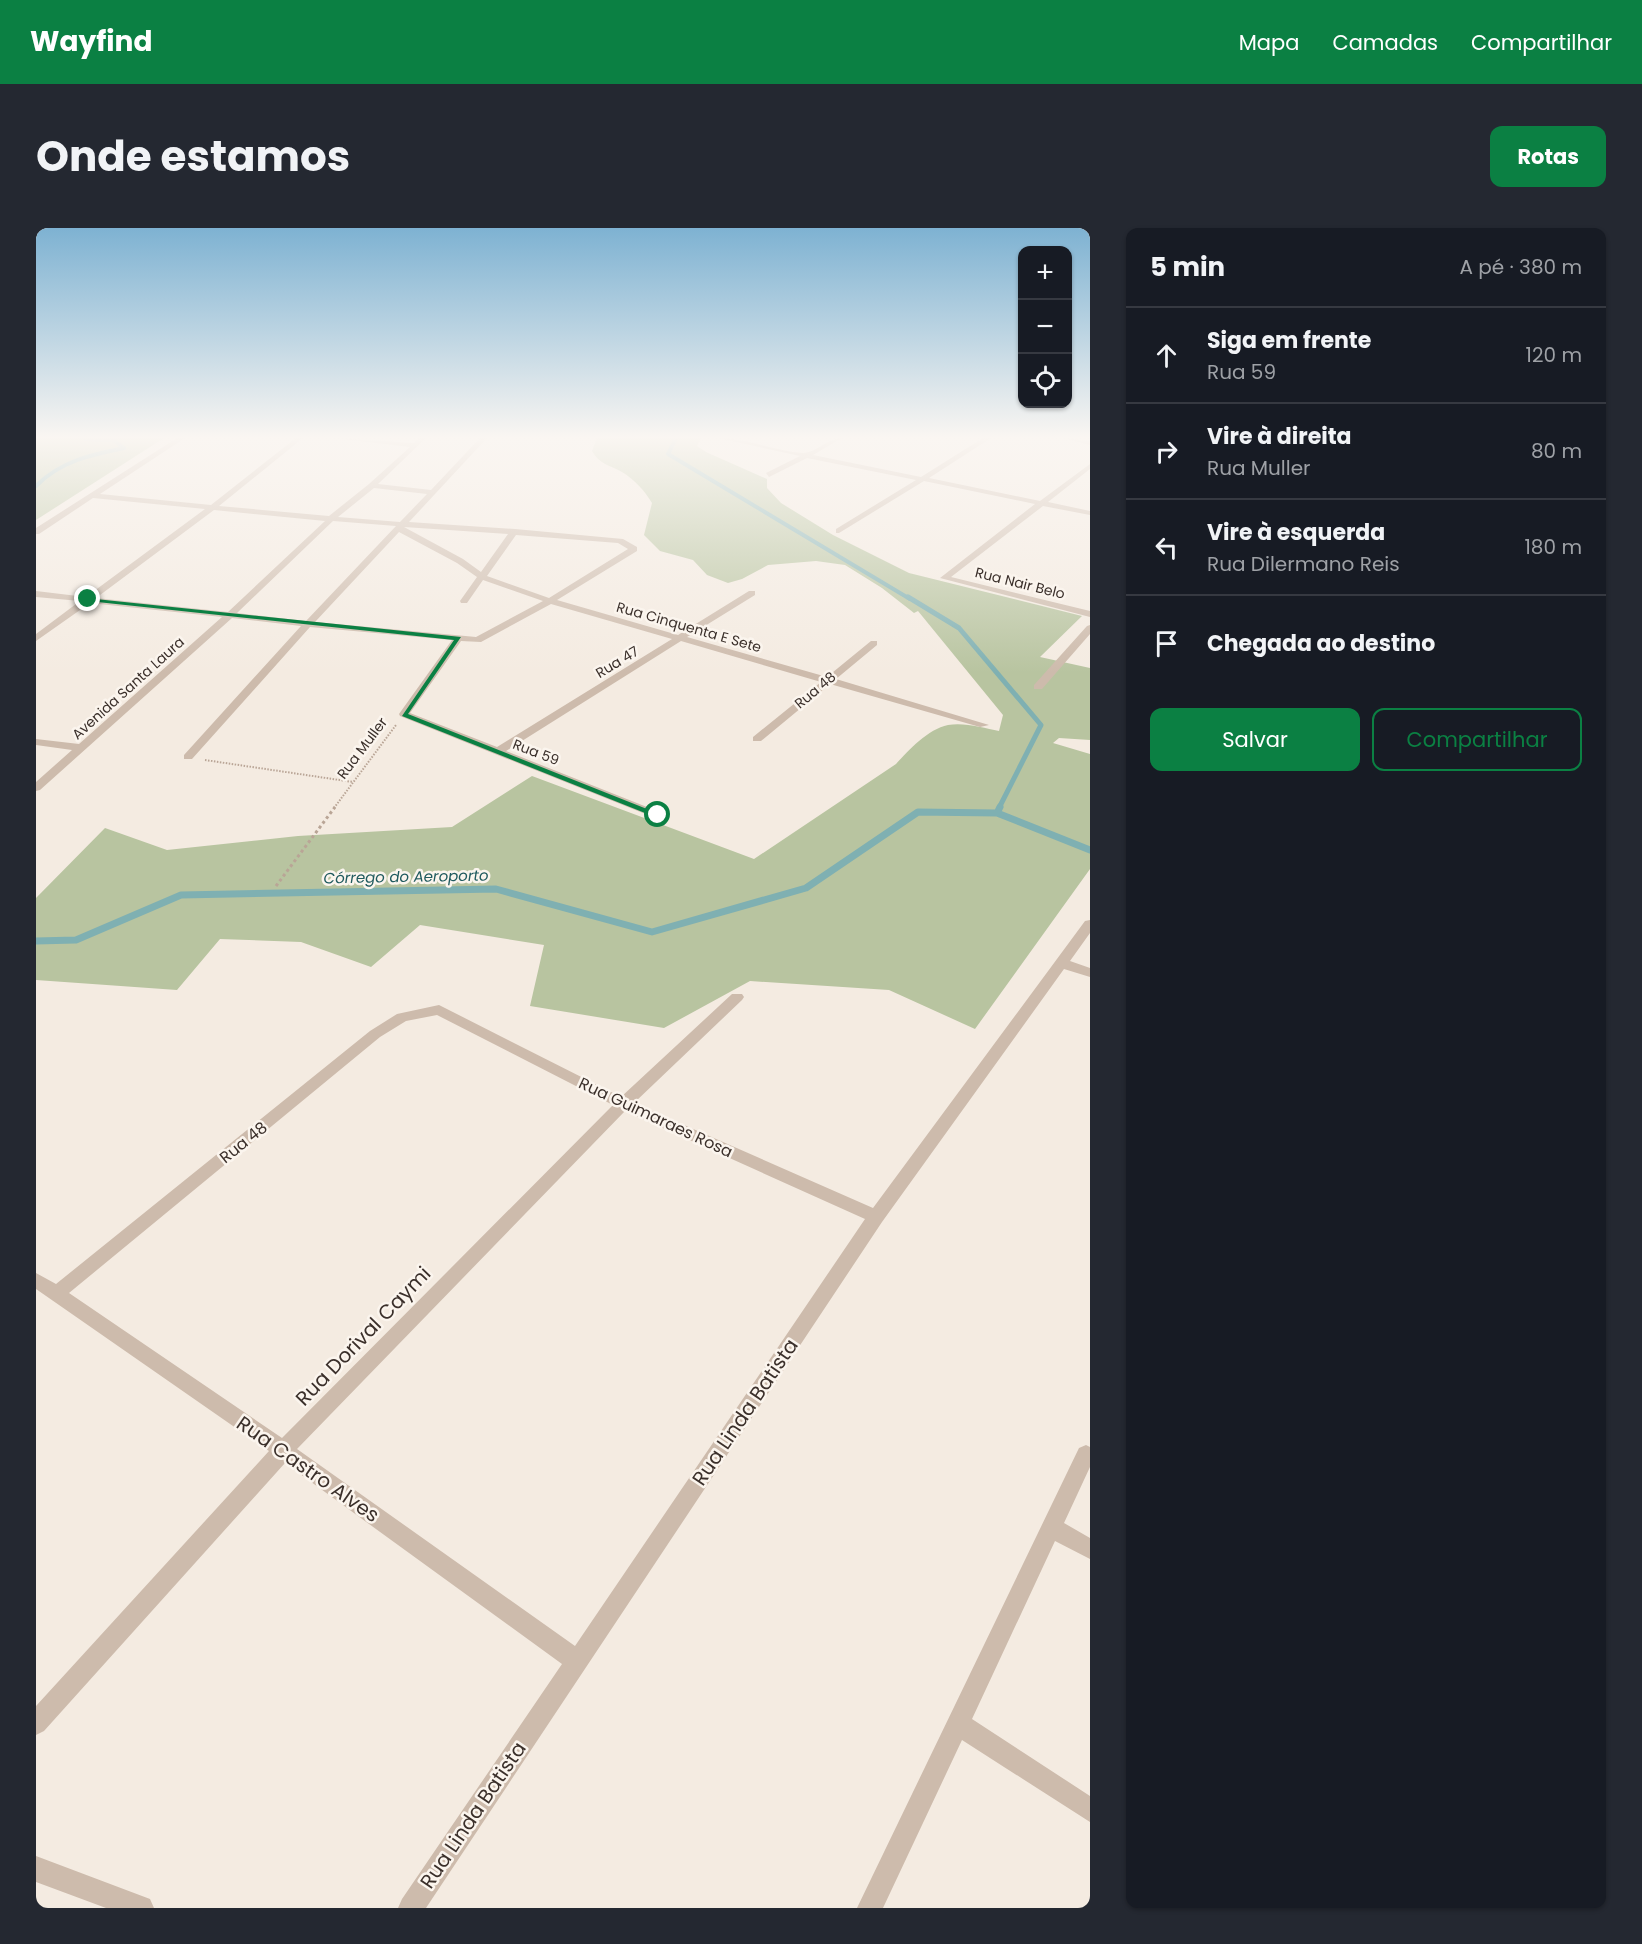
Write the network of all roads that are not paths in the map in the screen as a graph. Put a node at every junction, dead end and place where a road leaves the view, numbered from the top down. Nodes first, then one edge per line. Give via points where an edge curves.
1 (61, 516) edge
2 (200, 516) edge
3 (305, 516) edge
4 (334, 516) edge
5 (409, 516) edge
6 (863, 516) edge
7 (1024, 516) edge
8 (331, 519) junction
9 (400, 526) junction
10 (515, 531) junction
11 (839, 531) dead end
12 (36, 532) edge
13 (482, 577) junction
14 (752, 592) dead end
15 (36, 594) edge
16 (88, 599) junction
17 (465, 601) dead end
18 (550, 601) junction
19 (1090, 614) edge
20 (229, 616) junction
21 (309, 624) junction
22 (1090, 628) edge
23 (36, 638) edge
24 (459, 638) junction
25 (681, 639) junction
26 (874, 643) dead end
27 (827, 680) junction
28 (1038, 687) dead end
29 (404, 714) joint
30 (984, 725) dead end
31 (757, 739) dead end
32 (36, 742) edge
33 (81, 748) junction
34 (496, 752) junction
35 (188, 757) road end
36 (36, 788) edge
37 (658, 815) dead end
38 (1090, 924) edge
39 (1062, 963) junction
40 (1090, 973) edge
41 (737, 997) dead end
42 (439, 1011) joint
43 (622, 1104) junction
44 (876, 1218) junction
45 (36, 1280) edge
46 (56, 1294) junction
47 (283, 1450) junction
48 (1086, 1454) dead end
49 (1051, 1527) junction
50 (1090, 1549) edge
51 (577, 1661) junction
52 (36, 1723) edge
53 (958, 1724) junction
54 (1090, 1810) edge
55 (36, 1869) edge
56 (141, 1908) edge
57 (411, 1908) edge
58 (870, 1908) edge

1 - 12 street
2 - 16 street
3 - 8 street
4 - 8 street, Avenida Santa Laura
5 - 9 street
6 - 11 street
7 - 19 street, Rua Nair Belo via 944,578
8 - 9 street
8 - 20 street, Avenida Santa Laura
9 - 10 street
9 - 13 street, Rua Cinquenta E Sete
9 - 21 street
10 - 13 street
10 - 18 street via 620,541 634,549
13 - 17 street
13 - 18 street, Rua Cinquenta E Sete
14 - 25 street, Rua 47
15 - 16 street
16 - 20 street
16 - 23 street
18 - 24 street via 478,640
18 - 25 street, Rua Cinquenta E Sete
20 - 21 street
20 - 33 street, Avenida Santa Laura
21 - 24 street
21 - 35 street
22 - 28 street
24 - 29 street, Rua Muller
25 - 27 street, Rua Cinquenta E Sete
25 - 34 street, Rua 47
26 - 27 street, Rua 48
27 - 30 street, Rua Cinquenta E Sete
27 - 31 street, Rua 48
29 - 34 street, Rua 59
32 - 33 street
33 - 36 street, Avenida Santa Laura
34 - 37 street, Rua 59
38 - 39 street, Rua Linda Batista
39 - 40 street
39 - 44 street, Rua Linda Batista
41 - 43 street, Rua Dorival Caymi
42 - 43 street, Rua Guimaraes Rosa
42 - 46 street, Rua 48 via 402,1017 375,1034
43 - 44 street, Rua Guimaraes Rosa
43 - 47 street, Rua Dorival Caymi
44 - 51 street, Rua Linda Batista
45 - 46 street, Rua Castro Alves
46 - 47 street, Rua Castro Alves
47 - 51 street, Rua Castro Alves
47 - 52 street, Rua Dorival Caymi
48 - 49 street
49 - 50 street
49 - 53 street
51 - 57 street, Rua Linda Batista
53 - 54 street
53 - 58 street
55 - 56 street

